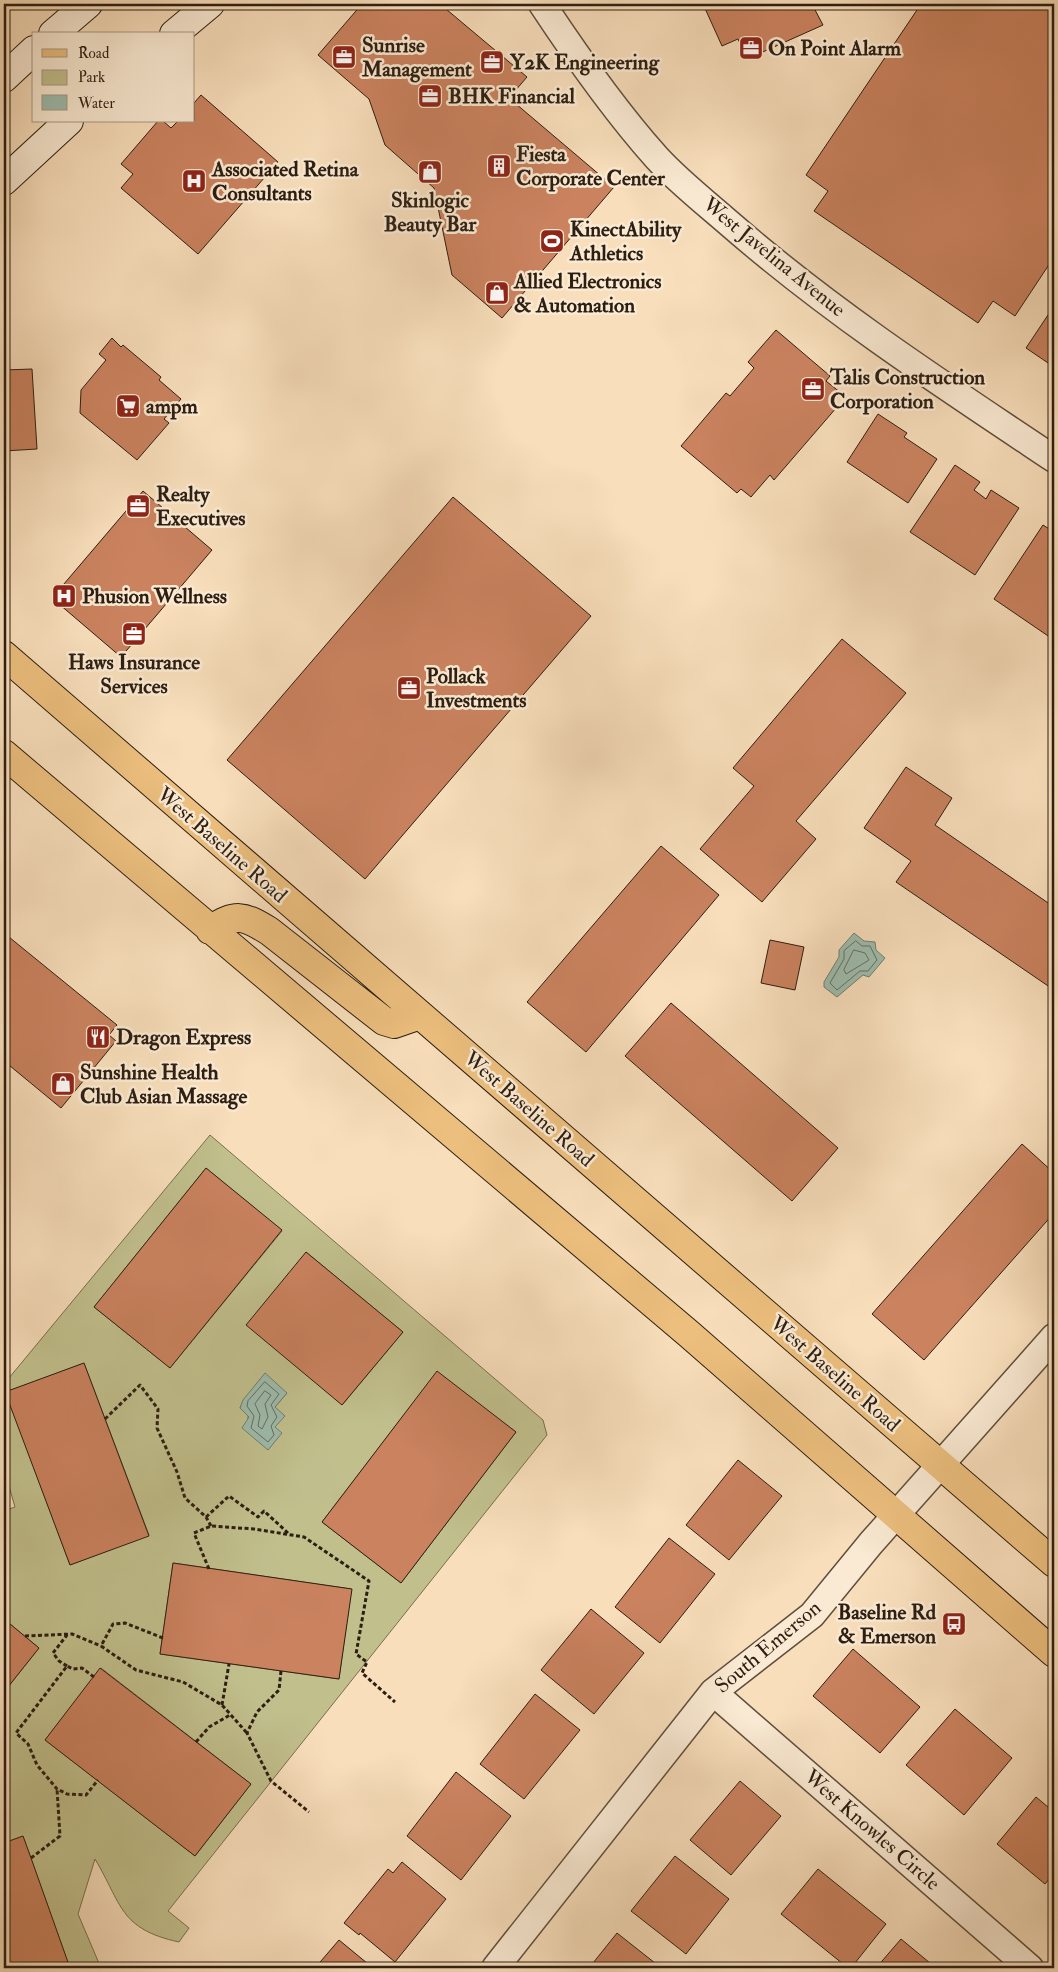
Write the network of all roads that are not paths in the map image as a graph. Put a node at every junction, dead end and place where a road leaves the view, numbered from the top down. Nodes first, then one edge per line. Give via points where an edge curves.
1 (88, 4) edge
2 (210, 4) edge
3 (542, 4) edge
4 (55, 32) edge
5 (176, 32) edge
6 (32, 52) edge
7 (4, 78) edge
8 (68, 122) edge
9 (4, 181) edge
10 (1054, 459) edge
11 (4, 655) edge
12 (4, 754) edge
13 (210, 930) junction
14 (420, 1015) junction
15 (1054, 1337) edge
16 (940, 1465) junction
17 (896, 1516) junction
18 (1054, 1563) edge
19 (1054, 1652) edge
20 (714, 1692) junction
21 (495, 1968) edge
22 (1030, 1968) edge

1 - 4 main road
2 - 5 main road
3 - 10 street, West Javelina Avenue via 615,107 658,160 689,188 827,303
6 - 7 main road
8 - 9 main road
11 - 14 main road, West Baseline Road
12 - 13 main road
13 - 14 main road via 229,919 250,919 269,930 384,1021 394,1024
13 - 17 main road via 689,1334
14 - 16 main road, West Baseline Road
15 - 16 street, South Emerson
16 - 17 street, South Emerson
16 - 18 main road, West Baseline Road
17 - 19 main road
17 - 20 street, South Emerson via 812,1615
20 - 21 street, South Emerson
20 - 22 street, West Knowles Circle

